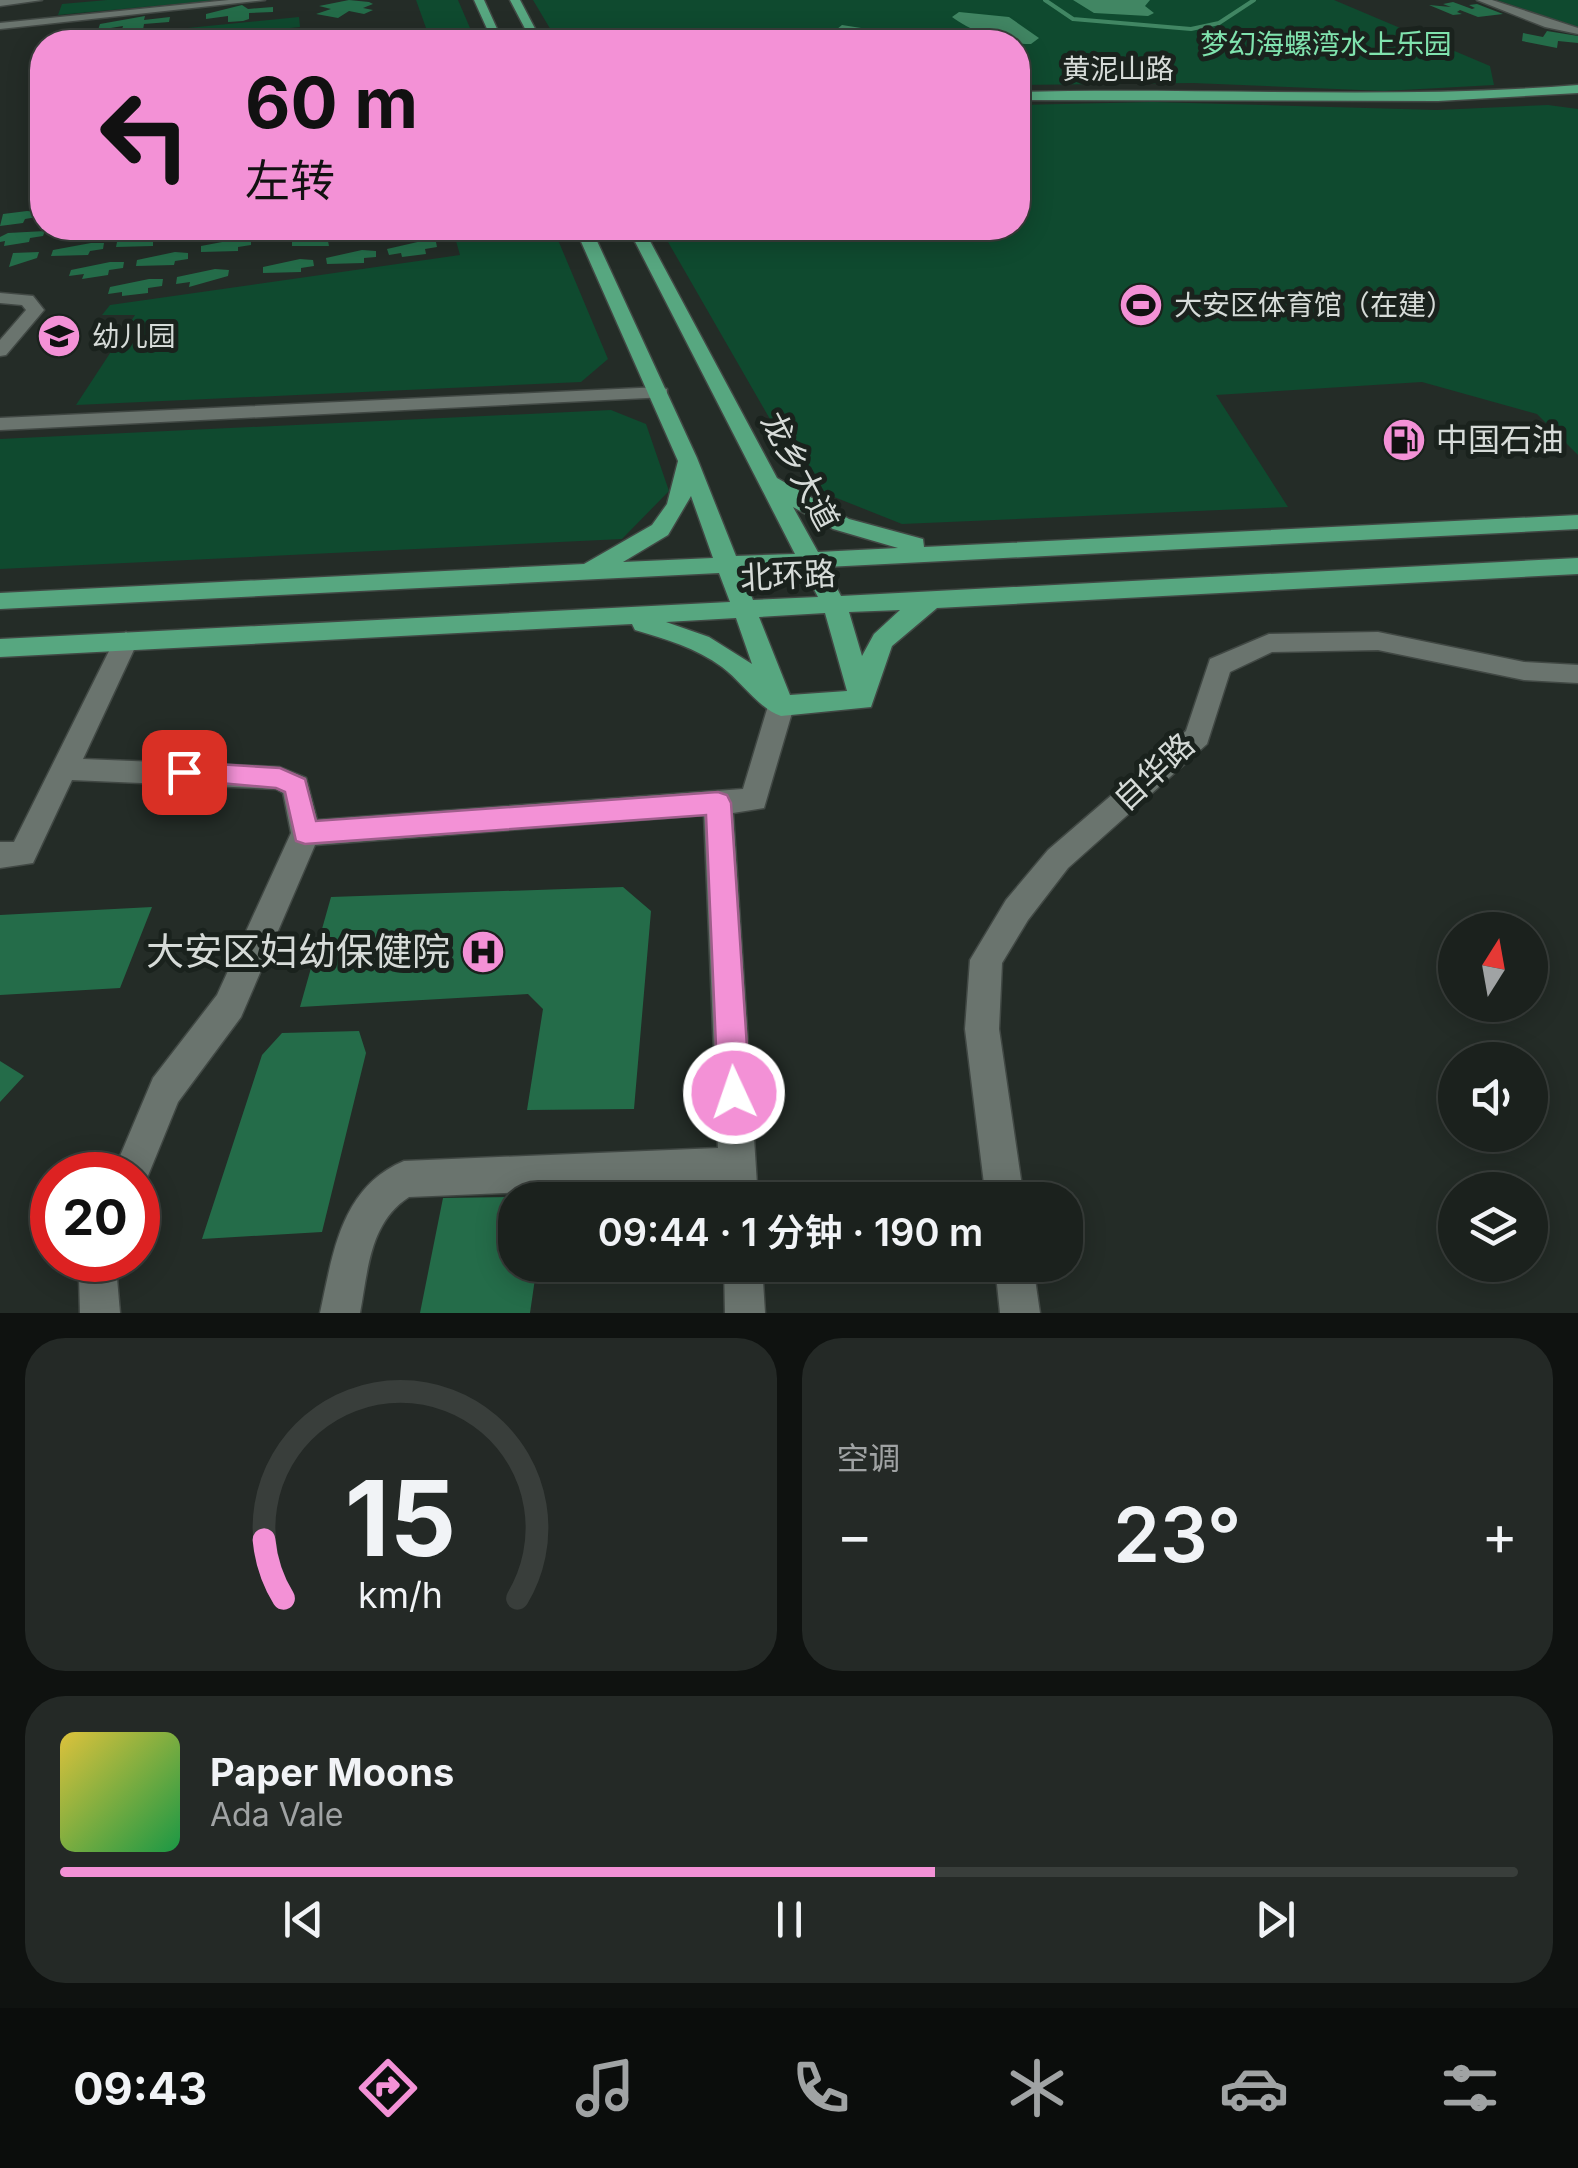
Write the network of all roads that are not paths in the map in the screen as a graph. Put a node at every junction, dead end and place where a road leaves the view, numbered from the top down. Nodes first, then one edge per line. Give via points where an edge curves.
1 (35, 0) edge
2 (260, 0) edge
3 (478, 0) edge
4 (515, 0) edge
5 (1482, 0) edge
6 (0, 3) edge
7 (0, 26) edge
8 (492, 30) edge
9 (531, 30) edge
10 (1578, 31) edge
11 (1578, 89) edge
12 (1030, 96) edge
13 (589, 240) edge
14 (641, 240) edge
15 (0, 298) edge
16 (0, 351) edge
17 (660, 393) junction
18 (0, 424) edge
19 (687, 458) junction
20 (766, 477) junction
21 (1578, 522) edge
22 (970, 552) junction
23 (810, 560) junction
24 (728, 565) junction
25 (1578, 566) edge
26 (576, 572) junction
27 (0, 601) edge
28 (929, 602) junction
29 (835, 607) junction
30 (747, 610) junction
31 (620, 617) junction
32 (126, 641) junction
33 (0, 648) edge
34 (1578, 674) edge
35 (862, 700) junction
36 (781, 706) junction
37 (64, 769) junction
38 (718, 803) junction
39 (305, 833) junction
40 (0, 855) edge
41 (139, 1152) edge
42 (671, 1182) edge
43 (738, 1182) edge
44 (1003, 1182) edge
45 (98, 1282) edge
46 (744, 1282) edge
47 (1016, 1282) edge
48 (100, 1313) edge
49 (340, 1313) edge
50 (746, 1313) edge
51 (1020, 1313) edge

1 - 6 street
2 - 7 street
3 - 8 main road
4 - 9 main road
5 - 10 street
11 - 12 main road, 黄泥山路 via 1430,100
13 - 17 main road
14 - 20 main road, 龙乡大道
15 - 16 street via 27,300 35,310
17 - 18 street
17 - 19 main road
19 - 24 main road
19 - 26 main road via 672,522 632,549
20 - 22 main road via 839,525 884,540
20 - 23 main road, 龙乡大道
21 - 22 main road, 北环路
22 - 23 main road, 北环路
23 - 24 main road, 北环路
23 - 29 main road, 龙乡大道
24 - 26 main road, 北环路
24 - 30 main road
25 - 28 main road, 北环路
26 - 27 main road, 北环路
28 - 29 main road, 北环路
28 - 35 main road via 894,624 872,654
29 - 30 main road, 北环路
29 - 35 main road, 龙乡大道
30 - 31 main road, 北环路
30 - 36 main road
31 - 32 main road, 北环路
31 - 36 main road via 688,636 741,664
32 - 33 main road, 北环路
32 - 37 street
34 - 44 street, 自华路 via 1524,671 1378,641 1268,643 1219,666 1198,736 1058,860 986,960 982,1029
35 - 36 main road
36 - 38 street via 754,800
37 - 39 street via 280,778 296,786
37 - 40 street via 23,854
38 - 39 street
38 - 43 street
39 - 41 street via 230,1006 165,1090
42 - 49 street via 404,1178 369,1205
45 - 48 street
46 - 50 street
47 - 51 street

